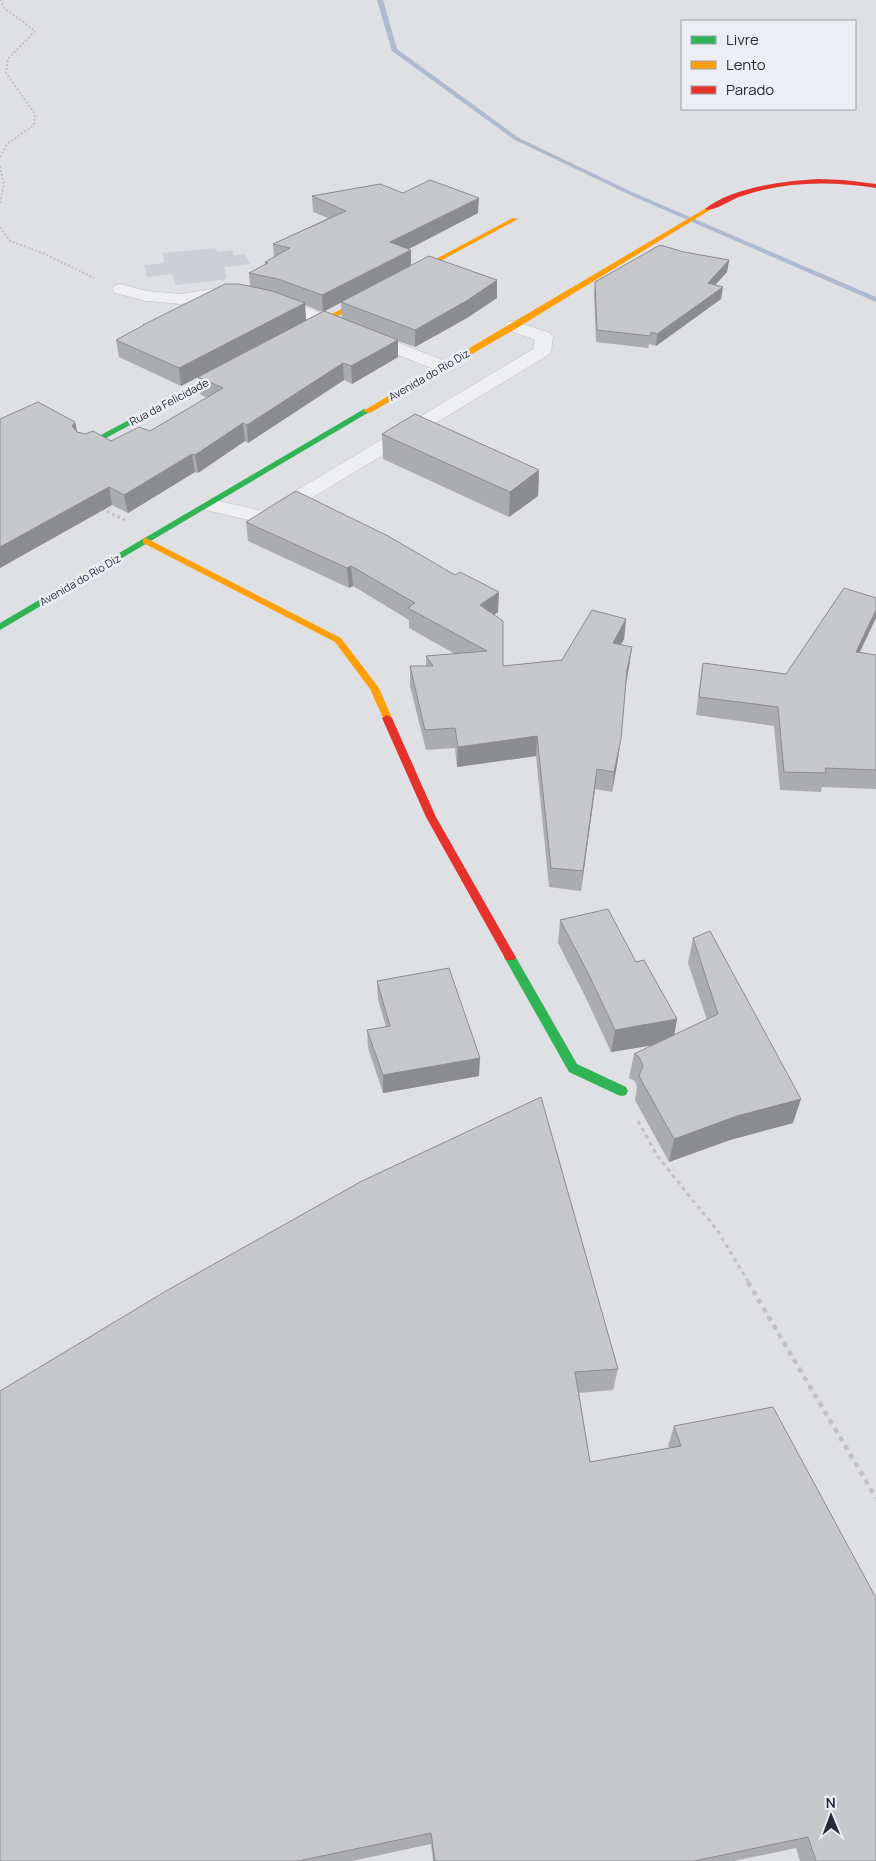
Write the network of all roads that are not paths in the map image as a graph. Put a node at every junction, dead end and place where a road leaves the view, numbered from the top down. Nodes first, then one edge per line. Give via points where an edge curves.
1 (876, 186) edge
2 (515, 219) dead end
3 (121, 289) road end
4 (324, 320) junction
5 (514, 326) junction
6 (289, 339) edge
7 (246, 362) edge
8 (442, 366) junction
9 (88, 444) edge
10 (210, 505) junction
11 (146, 541) junction
12 (0, 627) edge
13 (622, 1091) road end

1 - 5 main road, Avenida do Rio Diz via 834,181 779,184 722,201
2 - 4 main road
3 - 4 street via 146,296 181,299 241,294 279,302
4 - 6 main road
4 - 8 street
5 - 8 main road, Avenida do Rio Diz
5 - 10 street via 544,337 542,351 265,518
7 - 9 main road, Rua da Felicidade
8 - 10 main road, Avenida do Rio Diz
10 - 11 main road, Avenida do Rio Diz
11 - 12 main road, Avenida do Rio Diz
11 - 13 main road via 338,640 374,688 431,817 573,1068

